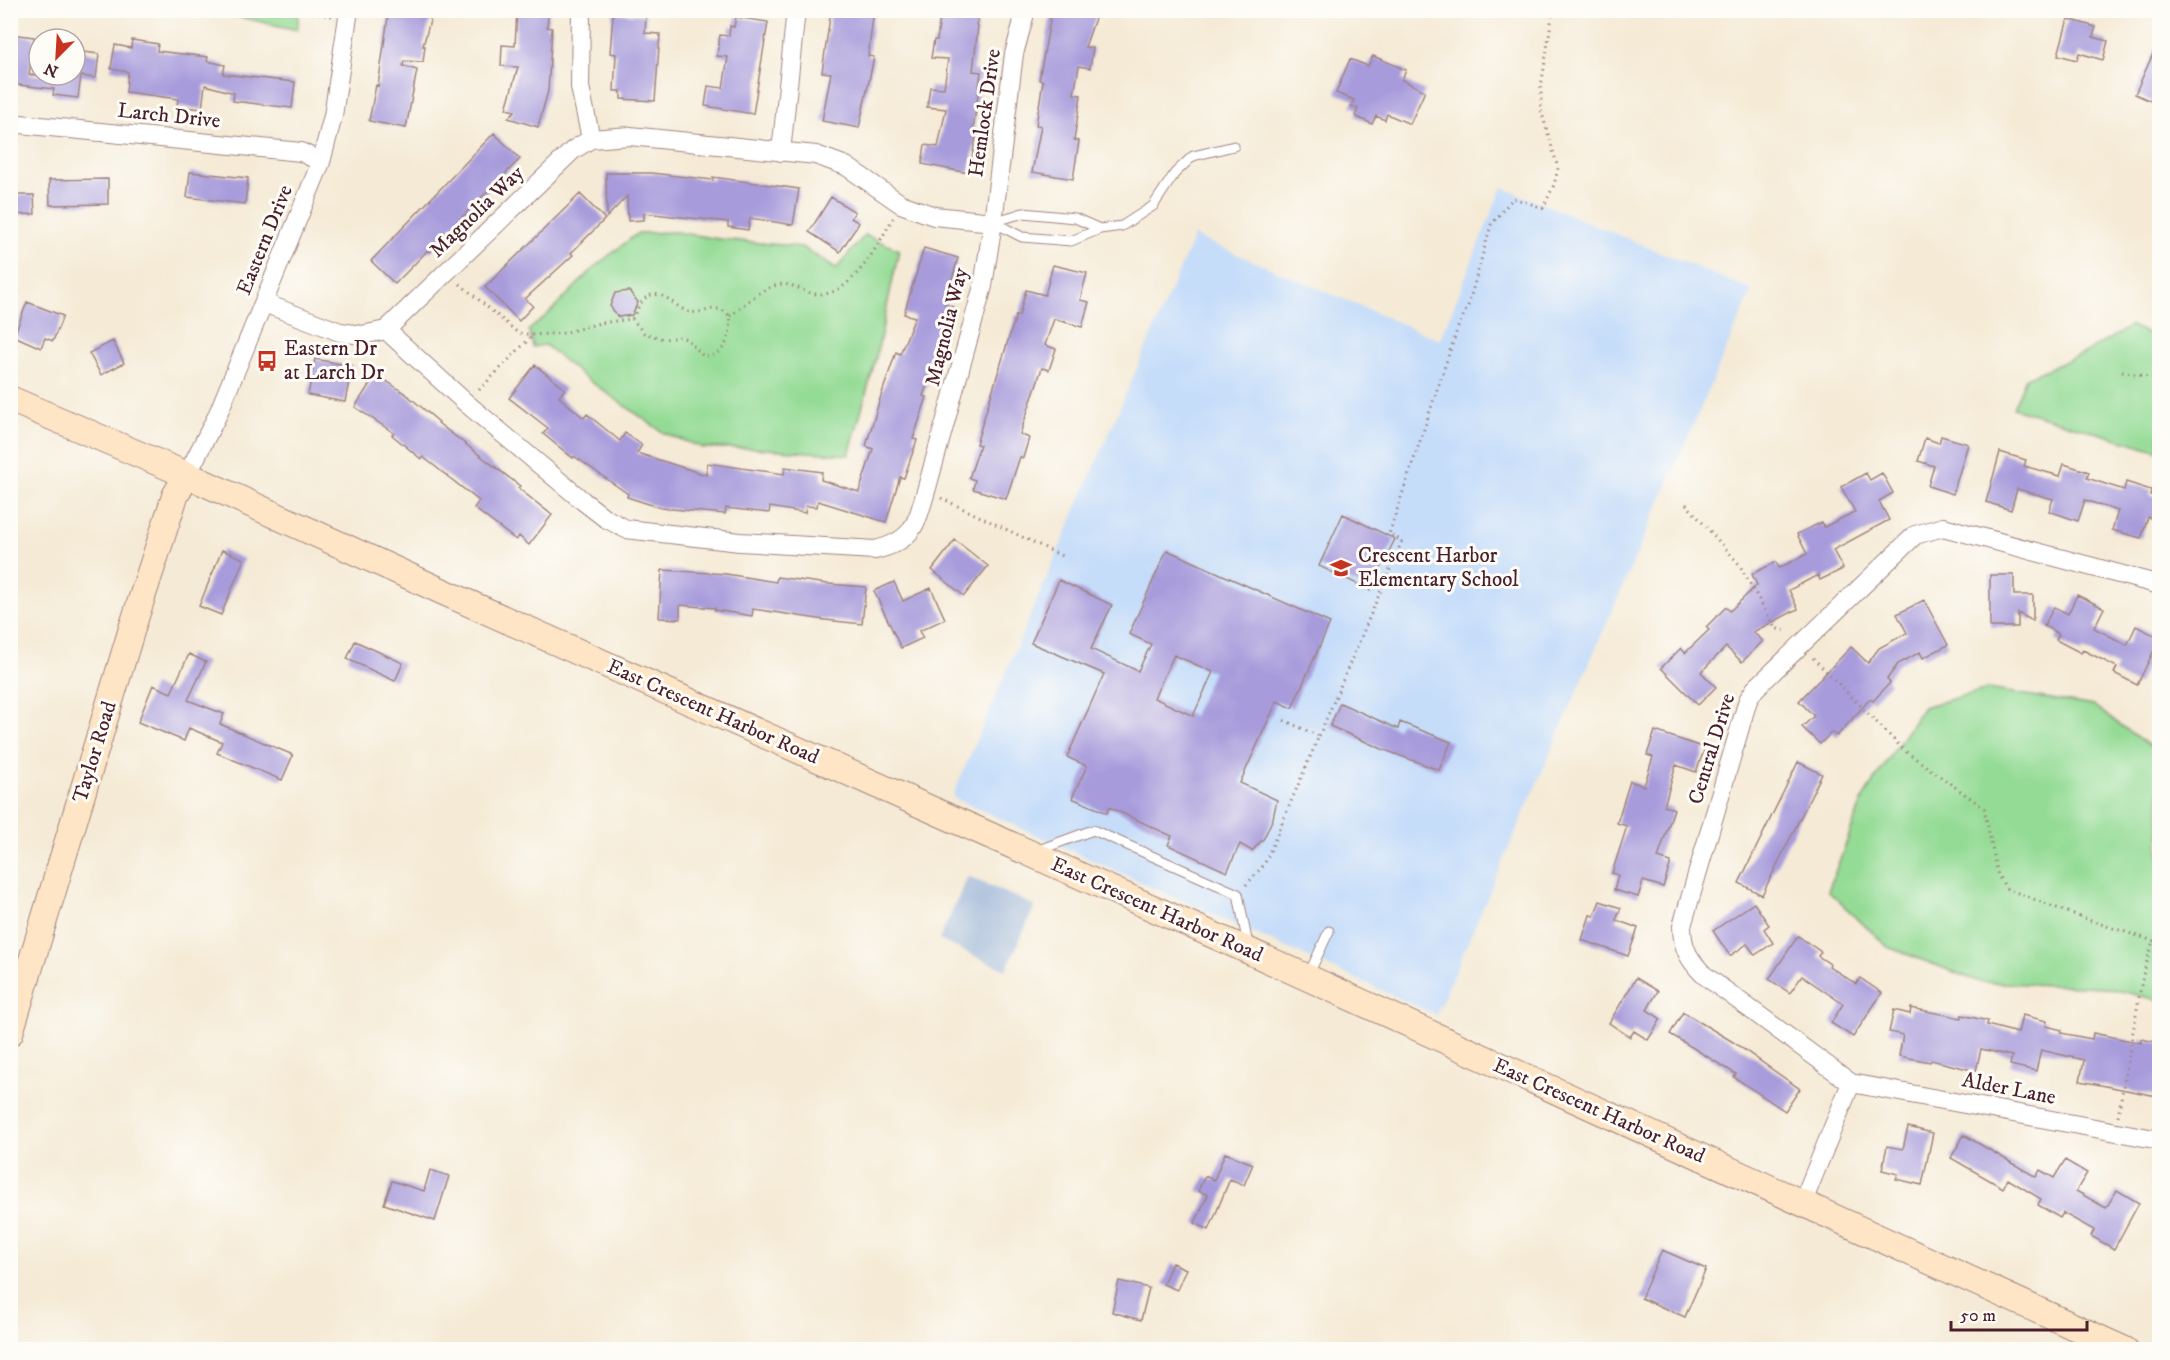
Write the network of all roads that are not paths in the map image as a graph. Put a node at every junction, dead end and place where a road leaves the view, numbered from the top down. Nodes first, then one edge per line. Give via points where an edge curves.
1 (581, 10) edge
2 (796, 10) edge
3 (1026, 10) edge
4 (348, 15) edge
5 (10, 123) edge
6 (591, 139) junction
7 (1234, 146) dead end
8 (781, 152) junction
9 (321, 162) junction
10 (993, 222) junction
11 (1100, 229) junction
12 (264, 303) junction
13 (386, 330) junction
14 (10, 399) edge
15 (182, 473) junction
16 (2160, 585) edge
17 (1031, 853) junction
18 (1329, 931) dead end
19 (1249, 951) junction
20 (1307, 978) junction
21 (10, 1033) edge
22 (1851, 1083) junction
23 (2160, 1140) edge
24 (1802, 1204) junction
25 (2125, 1350) edge

1 - 6 street via 580,87
2 - 8 street
3 - 10 street, Hemlock Drive via 1014,54
4 - 9 street, Eastern Drive via 333,116
5 - 9 street, Larch Drive via 301,152
6 - 8 street via 630,136
6 - 13 street, Magnolia Way via 573,150
7 - 11 lane via 1193,156 1175,173 1153,206 1122,226
8 - 10 street via 816,155 846,166 901,204 934,216
9 - 12 street, Eastern Drive
10 - 11 lane via 1023,213 1075,218
10 - 11 lane via 1022,237 1071,241
10 - 13 street, Magnolia Way via 983,286 918,519 904,540 875,550 626,530 605,518 466,403
12 - 13 street via 340,332 362,335
12 - 15 street, Eastern Drive via 217,416
14 - 15 street, East Crescent Harbor Road
15 - 17 street, East Crescent Harbor Road
15 - 21 street, Taylor Road
16 - 22 street, Central Drive via 1943,527 1915,535 1748,700 1682,926 1682,938 1690,961 1704,975
17 - 19 street, East Crescent Harbor Road
17 - 19 lane via 1094,830 1238,894
18 - 20 lane
19 - 20 street, East Crescent Harbor Road
20 - 24 street, East Crescent Harbor Road
22 - 23 street, Alder Lane
22 - 24 street
24 - 25 street, East Crescent Harbor Road

